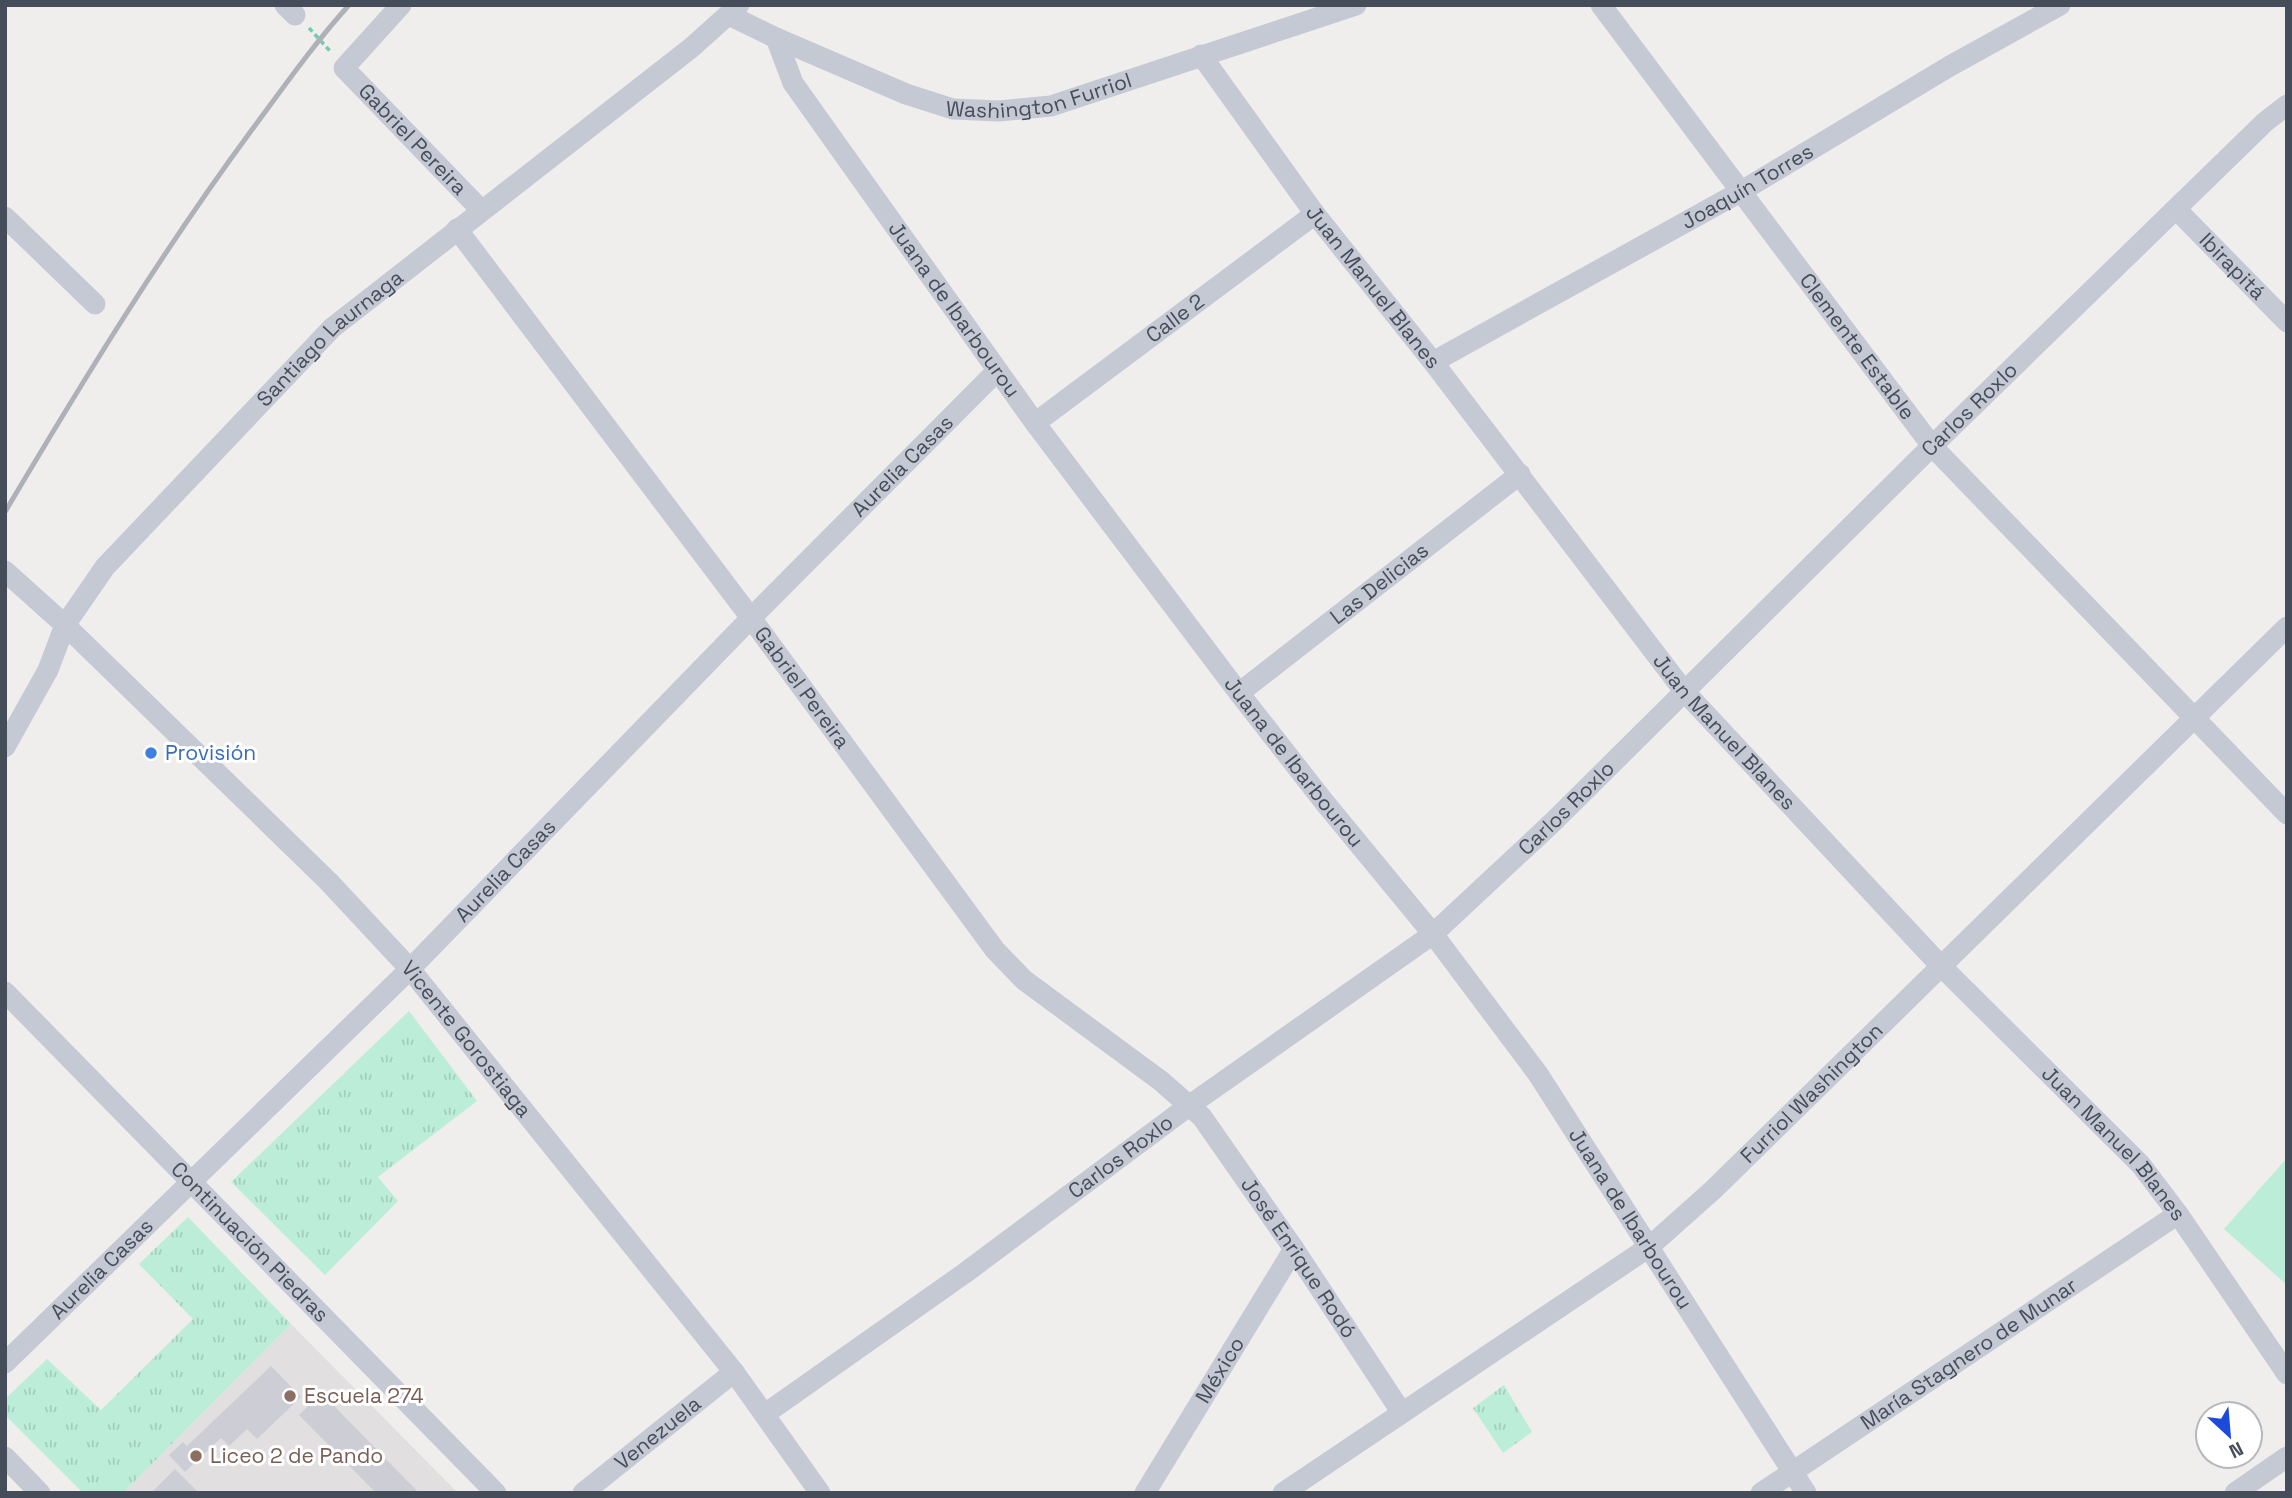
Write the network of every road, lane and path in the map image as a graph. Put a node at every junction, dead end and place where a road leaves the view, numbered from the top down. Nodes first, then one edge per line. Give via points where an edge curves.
1 (401, 5) edge
2 (1356, 5) edge
3 (1601, 5) edge
4 (2060, 5) edge
5 (290, 10) edge
6 (734, 10) edge
7 (776, 38) junction
8 (1201, 55) junction
9 (344, 68) junction
10 (2287, 106) edge
11 (1740, 192) junction
12 (481, 210) junction
13 (2177, 210) junction
14 (1315, 214) junction
15 (5, 217) edge
16 (457, 229) junction
17 (95, 303) dead end
18 (2287, 322) edge
19 (1433, 362) junction
20 (997, 371) junction
21 (1035, 423) junction
22 (1932, 446) junction
23 (1520, 474) junction
24 (5, 571) edge
25 (751, 618) junction
26 (65, 625) junction
27 (2287, 627) edge
28 (1684, 691) junction
29 (1239, 692) junction
30 (2194, 719) junction
31 (5, 747) edge
32 (2287, 814) edge
33 (1433, 934) junction
34 (1940, 965) junction
35 (410, 969) junction
36 (5, 992) edge
37 (1190, 1105) junction
38 (190, 1182) junction
39 (2178, 1214) junction
40 (1650, 1247) junction
41 (1294, 1249) junction
42 (5, 1363) edge
43 (734, 1372) junction
44 (2287, 1374) edge
45 (1402, 1413) junction
46 (765, 1414) junction
47 (5, 1457) edge
48 (2287, 1457) edge
49 (1793, 1472) junction
50 (40, 1493) edge
51 (496, 1493) edge
52 (583, 1493) edge
53 (820, 1493) edge
54 (1145, 1493) edge
55 (1283, 1493) edge
56 (1761, 1493) edge
57 (1806, 1493) edge
58 (2235, 1493) edge

1 - 9 street
2 - 8 street, Washington Furriol
3 - 11 street, Clemente Estable
4 - 11 street, Joaquín Torres
5 - 9 path
6 - 7 street, Washington Furriol
6 - 12 street, Santiago Laurnaga
7 - 8 street, Washington Furriol via 906,94 953,108 999,111 1051,106
7 - 20 street, Juana de Ibarbourou via 793,83
8 - 14 street, Juan Manuel Blanes
9 - 12 street, Gabriel Pereira
10 - 13 street, Carlos Roxlo
11 - 19 street, Joaquín Torres
11 - 22 street, Clemente Estable
12 - 16 street, Santiago Laurnaga
13 - 18 street, Ibirapitá
13 - 22 street, Carlos Roxlo
14 - 19 street, Juan Manuel Blanes
14 - 21 street, Calle 2
15 - 17 street
16 - 25 street, Gabriel Pereira
16 - 26 street, Santiago Laurnaga via 332,328 105,567
19 - 23 street, Juan Manuel Blanes
20 - 21 street, Juana de Ibarbourou
20 - 25 street, Aurelia Casas
21 - 29 street, Juana de Ibarbourou
22 - 28 street, Carlos Roxlo
22 - 30 street, Clemente Estable
23 - 28 street, Juan Manuel Blanes
23 - 29 street, Las Delicias
24 - 26 street, Vicente Gorostiaga
25 - 35 street, Aurelia Casas
25 - 37 street, Gabriel Pereira via 995,950 1024,980
26 - 31 street, Santiago Laurnaga via 48,670
26 - 35 street, Vicente Gorostiaga via 329,882
27 - 30 street, Furriol Washington
28 - 33 street, Carlos Roxlo
28 - 34 street, Juan Manuel Blanes
29 - 33 street, Juana de Ibarbourou
30 - 32 street, Clemente Estable
30 - 34 street, Furriol Washington
33 - 37 street, Carlos Roxlo
33 - 40 street, Juana de Ibarbourou via 1538,1074
34 - 39 street, Juan Manuel Blanes via 2141,1165
34 - 40 street, Furriol Washington
35 - 38 street, Aurelia Casas
35 - 43 street, Vicente Gorostiaga
36 - 38 street, Continuación Piedras
37 - 41 street, José Enrique Rodó
37 - 46 street, Carlos Roxlo via 965,1273
38 - 42 street, Aurelia Casas
38 - 51 street, Continuación Piedras
39 - 44 street, Juan Manuel Blanes
39 - 49 street, María Stagnero de Munar
40 - 45 street, Furriol Washington
40 - 49 street, Juana de Ibarbourou
41 - 45 street, José Enrique Rodó
41 - 54 street, México
43 - 46 street, Vicente Gorostiaga
43 - 52 street, Venezuela
45 - 55 street, Furriol Washington
46 - 53 street, Vicente Gorostiaga
47 - 50 street
48 - 58 street
49 - 56 street, María Stagnero de Munar
49 - 57 street, Juana de Ibarbourou

